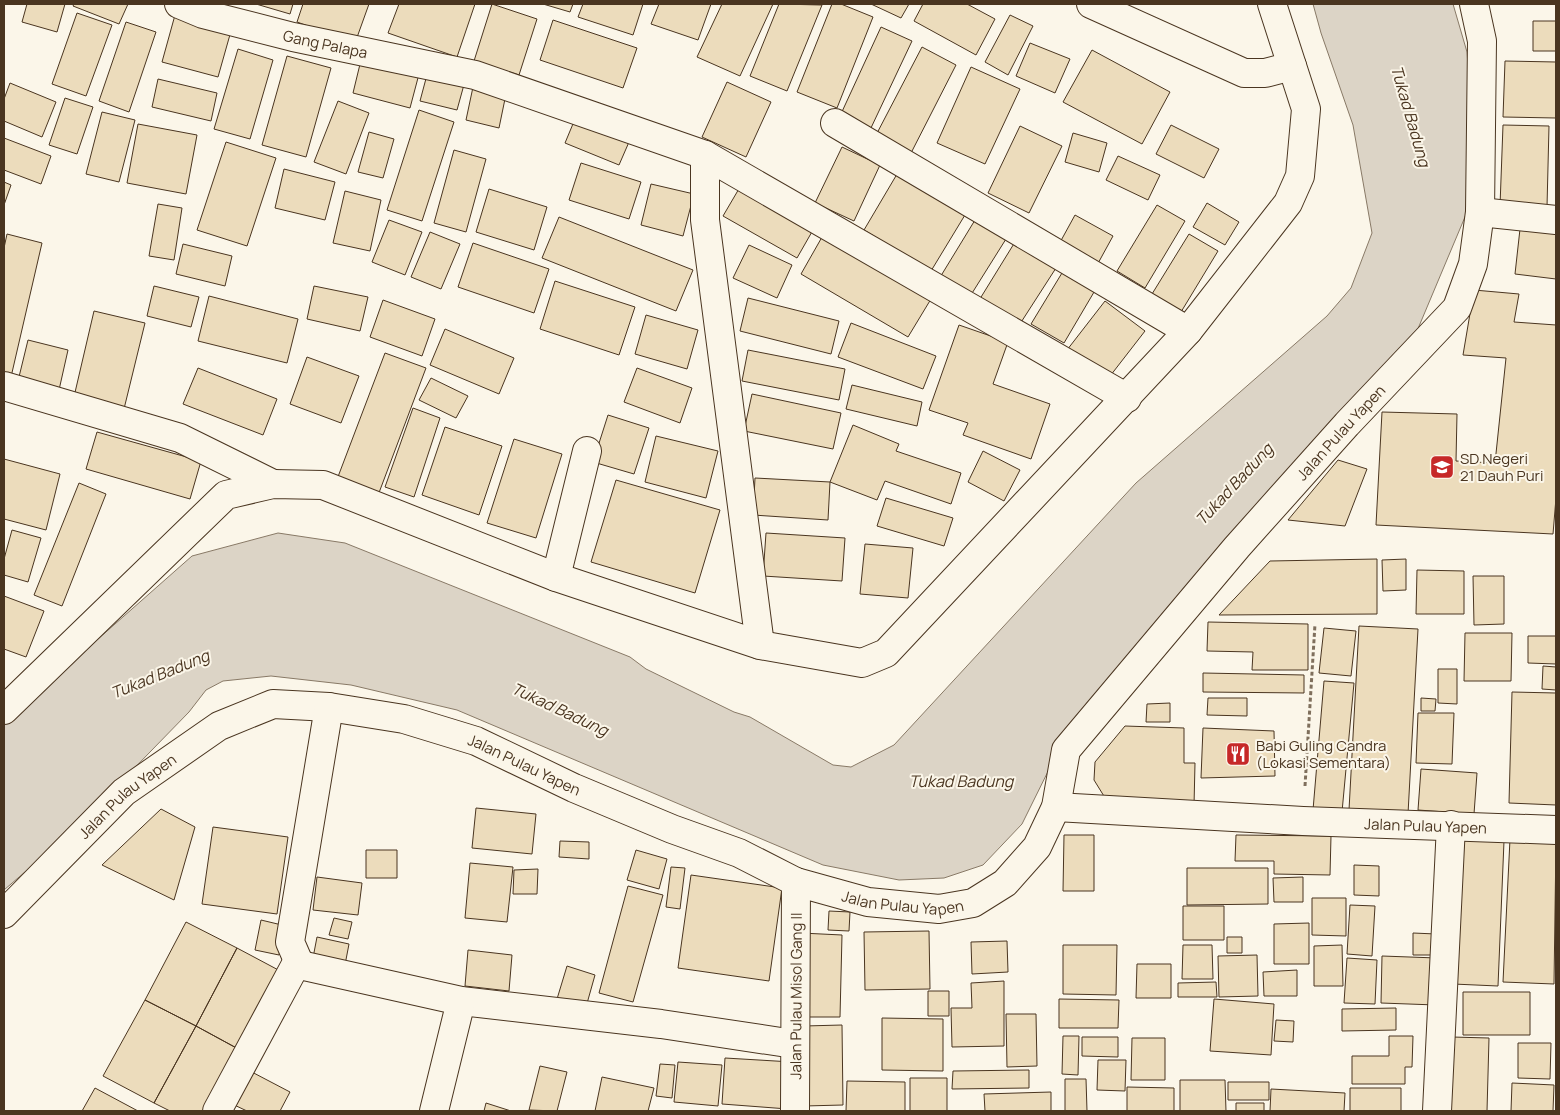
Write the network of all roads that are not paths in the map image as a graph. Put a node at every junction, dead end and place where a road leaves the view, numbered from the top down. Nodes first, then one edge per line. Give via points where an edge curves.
1 (179, 4) edge
2 (1091, 4) edge
3 (1272, 4) edge
4 (1474, 4) edge
5 (1292, 66) junction
6 (835, 123) dead end
7 (705, 156) junction
8 (1480, 212) junction
9 (1556, 220) edge
10 (1188, 331) junction
11 (4, 386) edge
12 (1127, 398) junction
13 (588, 451) dead end
14 (273, 484) junction
15 (556, 577) junction
16 (760, 645) junction
17 (329, 707) junction
18 (4, 710) edge
19 (1056, 807) junction
20 (1450, 825) junction
21 (1556, 830) edge
22 (796, 882) junction
23 (4, 914) edge
24 (300, 965) junction
25 (461, 1001) junction
26 (794, 1044) junction
27 (217, 1111) edge
28 (434, 1111) edge
29 (795, 1111) edge
30 (1437, 1111) edge

1 - 7 street, Gang Palapa via 203,14 293,37 475,75
2 - 5 street via 1244,73
3 - 5 street
4 - 8 street, Jalan Pulau Yapen via 1482,41
5 - 10 street via 1306,109 1300,176 1288,203
6 - 10 street
7 - 12 street, Gang Palapa
7 - 16 street via 706,220
8 - 9 street
8 - 19 street, Jalan Pulau Yapen via 1473,264 1457,308 1347,424 1237,548 1066,750
10 - 12 street
11 - 14 street via 180,438
12 - 16 street via 886,653 862,662
13 - 15 street
14 - 15 street via 323,485
14 - 18 street via 226,495
15 - 16 street
17 - 22 street, Jalan Pulau Yapen via 404,719 476,742 558,781 739,854
17 - 23 street, Jalan Pulau Yapen via 273,704 219,726 124,792
17 - 24 street via 290,942
19 - 20 street, Jalan Pulau Yapen via 1303,821
19 - 22 street, Jalan Pulau Yapen via 1037,847 1005,884 973,903 939,908 868,902
20 - 21 street, Jalan Pulau Yapen
20 - 30 street
22 - 26 street, Jalan Pulau Misol Gang II
24 - 25 street
24 - 27 street via 295,966
25 - 26 street via 661,1024
25 - 28 street
26 - 29 street, Jalan Pulau Misol Gang II

